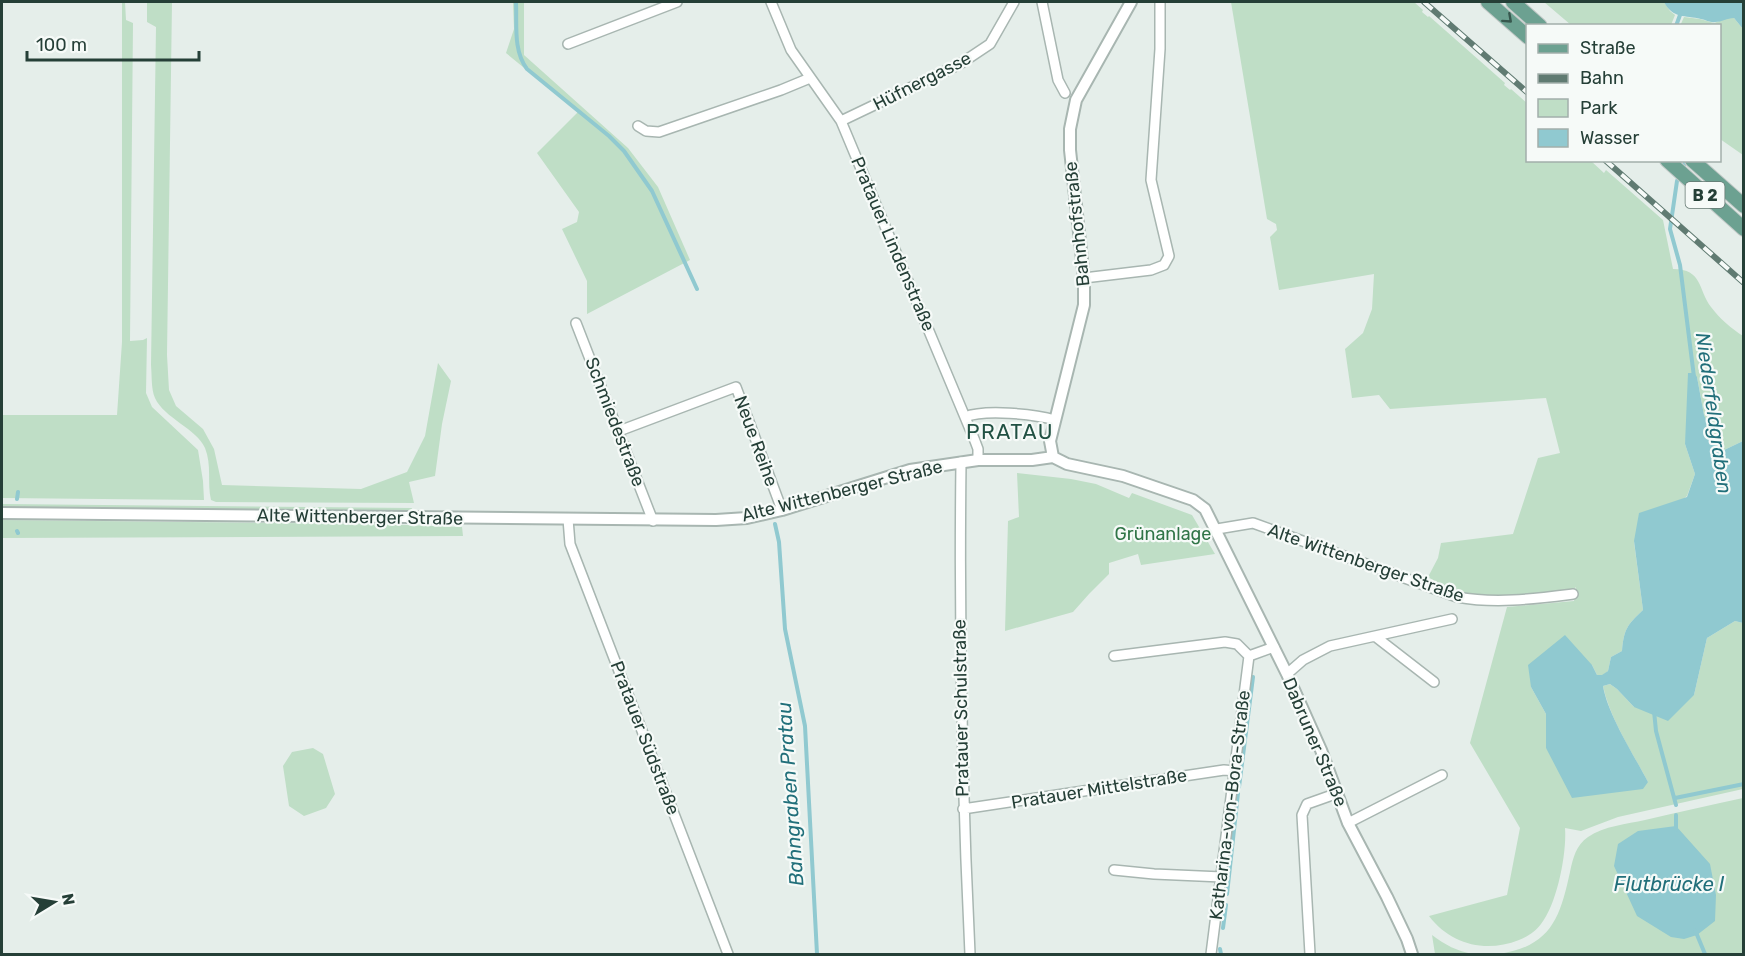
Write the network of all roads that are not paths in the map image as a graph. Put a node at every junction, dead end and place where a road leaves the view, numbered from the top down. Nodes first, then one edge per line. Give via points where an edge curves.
1 (677, 2) edge
2 (771, 2) edge
3 (1014, 2) edge
4 (1042, 2) edge
5 (1131, 2) edge
6 (1160, 2) edge
7 (1488, 2) edge
8 (1513, 2) edge
9 (1538, 24) edge
10 (1526, 36) edge
11 (568, 44) dead end
12 (810, 78) junction
13 (1065, 93) dead end
14 (841, 122) junction
15 (638, 126) dead end
16 (1668, 162) edge
17 (1694, 162) edge
18 (1743, 206) edge
19 (1743, 229) edge
20 (1084, 278) junction
21 (576, 323) dead end
22 (965, 417) junction
23 (1055, 420) junction
24 (619, 431) junction
25 (1053, 457) junction
26 (978, 460) junction
27 (961, 462) junction
28 (782, 510) junction
29 (2, 513) edge
30 (568, 519) junction
31 (653, 520) junction
32 (1217, 530) junction
33 (1573, 594) dead end
34 (1452, 619) dead end
35 (1376, 637) junction
36 (1274, 647) junction
37 (1114, 656) dead end
38 (1249, 656) junction
39 (1287, 674) junction
40 (1434, 682) dead end
41 (1235, 771) junction
42 (1442, 774) dead end
43 (1338, 793) junction
44 (963, 809) junction
45 (1348, 824) junction
46 (1114, 870) dead end
47 (1222, 877) junction
48 (728, 954) edge
49 (970, 954) edge
50 (1211, 954) edge
51 (1310, 954) edge
52 (1412, 954) edge

1 - 11 street
2 - 12 street, Pratauer Lindenstraße via 791,50
3 - 14 street, Hüfnergasse via 990,44 976,54
4 - 13 street via 1058,81
5 - 20 street, Bahnhofstraße via 1076,100 1070,129
6 - 20 street via 1151,180 1168,256 1164,265 1151,270
7 -> 10 main road
8 - 9 main road
12 - 14 street, Pratauer Lindenstraße
12 - 15 street via 659,132
14 - 22 street, Pratauer Lindenstraße
16 - 19 main road, B 2
17 - 18 main road, B 2
20 - 23 street, Bahnhofstraße via 1078,336
21 - 24 street, Schmiedestraße
22 - 23 street via 981,413
22 - 26 street, Pratauer Lindenstraße via 978,449
23 - 25 street, Bahnhofstraße via 1050,441
24 - 28 street, Neue Reihe via 736,387
24 - 31 street, Schmiedestraße
25 - 26 street, Alte Wittenberger Straße
25 - 32 street, Alte Wittenberger Straße via 1193,500 1205,509
26 - 27 street, Alte Wittenberger Straße
27 - 28 street, Alte Wittenberger Straße via 910,470
27 - 44 street, Pratauer Schulstraße
28 - 31 street, Alte Wittenberger Straße via 747,518
29 - 30 street, Alte Wittenberger Straße
30 - 31 street, Alte Wittenberger Straße
30 - 48 street, Pratauer Südstraße via 570,544
32 - 33 street, Alte Wittenberger Straße via 1253,523 1456,597 1510,602
32 - 36 street, Dabruner Straße
34 - 35 street
35 - 39 street via 1319,650
35 - 40 street
36 - 38 street
36 - 39 street, Dabruner Straße
37 - 38 street via 1225,642 1237,644
38 - 41 street, Katharina-von-Bora-Straße
39 - 43 street, Dabruner Straße
41 - 44 street, Pratauer Mittelstraße
41 - 47 street, Katharina-von-Bora-Straße
42 - 45 street
43 - 45 street, Dabruner Straße
43 - 51 street via 1307,804 1302,815
44 - 49 street, Pratauer Schulstraße
45 - 52 street, Dabruner Straße
46 - 47 street
47 - 50 street, Katharina-von-Bora-Straße

